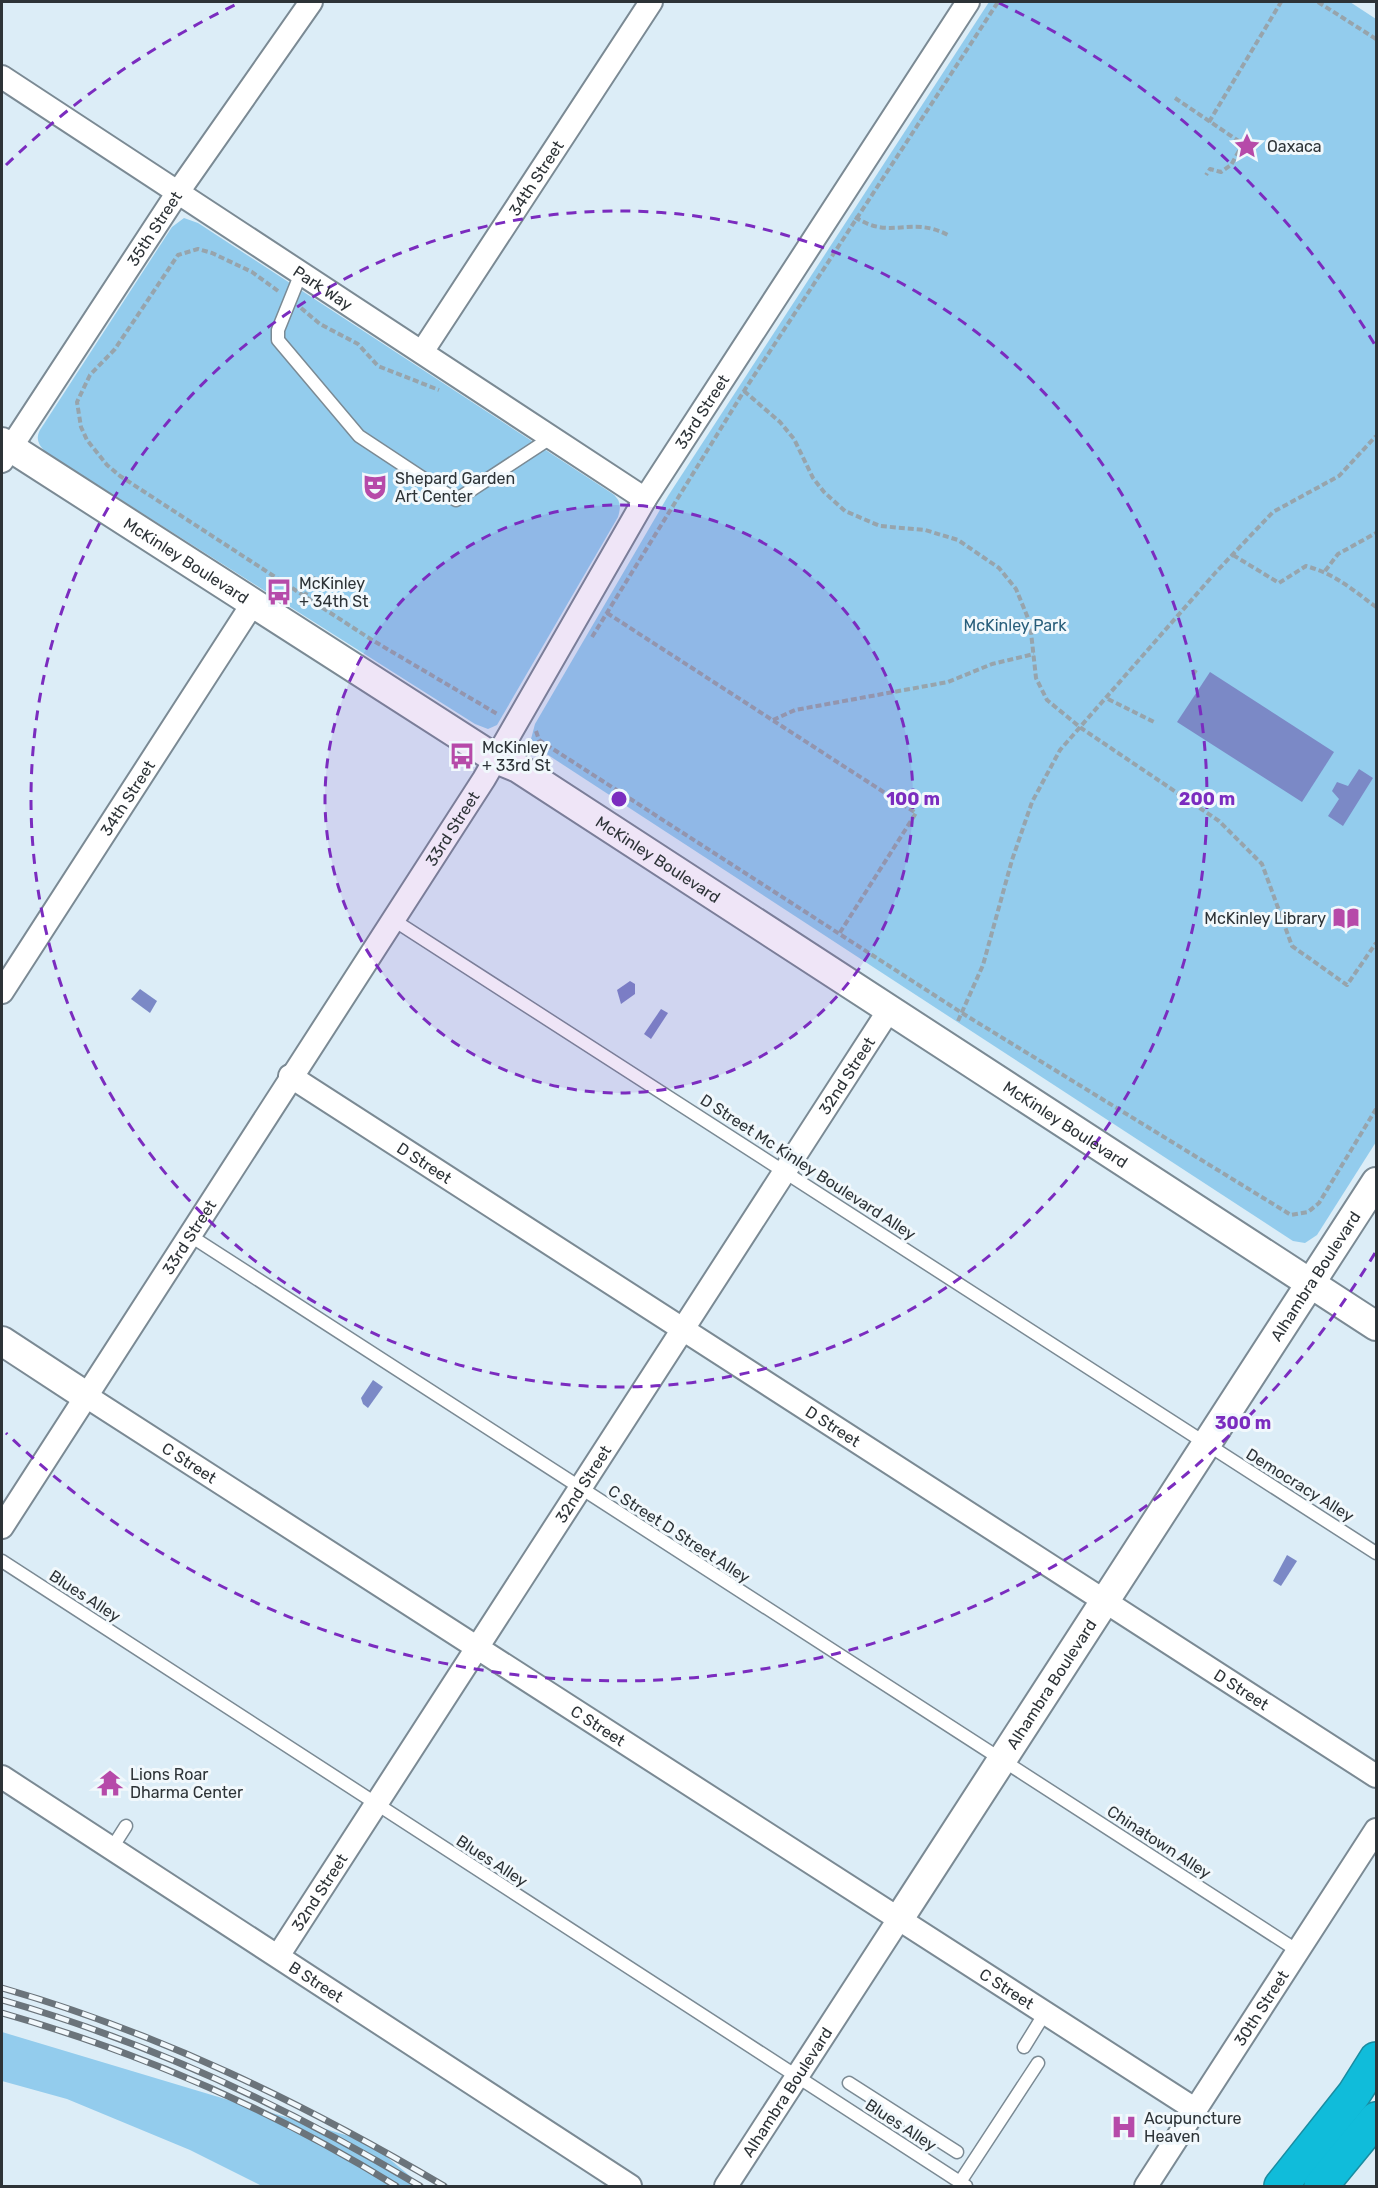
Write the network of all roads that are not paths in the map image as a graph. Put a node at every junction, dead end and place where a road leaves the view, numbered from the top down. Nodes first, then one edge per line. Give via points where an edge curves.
1 (311, 2) edge
2 (651, 2) edge
3 (968, 2) edge
4 (2, 77) edge
5 (178, 192) junction
6 (301, 273) junction
7 (422, 352) junction
8 (552, 437) junction
9 (4, 450) edge
10 (645, 499) junction
11 (253, 603) junction
12 (496, 759) junction
13 (392, 919) junction
14 (2, 992) edge
15 (889, 1010) junction
16 (290, 1076) junction
17 (785, 1172) junction
18 (1377, 1182) edge
19 (189, 1235) junction
20 (1311, 1283) junction
21 (1377, 1326) edge
22 (683, 1329) junction
23 (2, 1341) edge
24 (86, 1396) junction
25 (1206, 1444) junction
26 (579, 1489) junction
27 (3, 1520) edge
28 (1377, 1553) edge
29 (2, 1562) edge
30 (1105, 1601) junction
31 (477, 1647) junction
32 (210, 1697) junction
33 (203, 1708) dead end
34 (1002, 1761) junction
35 (1377, 1776) edge
36 (2, 1777) edge
37 (375, 1805) junction
38 (126, 1826) dead end
39 (1377, 1830) edge
40 (112, 1848) junction
41 (899, 1919) junction
42 (1298, 1951) junction
43 (278, 1956) junction
44 (1045, 2013) junction
45 (1024, 2047) dead end
46 (1377, 2059) edge
47 (1038, 2063) dead end
48 (797, 2078) junction
49 (849, 2083) dead end
50 (1196, 2110) junction
51 (1377, 2119) edge
52 (957, 2152) dead end
53 (963, 2184) edge
54 (630, 2187) edge
55 (726, 2187) edge
56 (1146, 2187) edge
57 (1281, 2187) edge
58 (1321, 2187) edge

1 - 5 street, 35th Street
2 - 7 street, 34th Street
3 - 10 street, 33rd Street
4 - 5 street, Park Way
5 - 6 street, Park Way
5 - 9 street, 35th Street
6 - 7 street, Park Way
6 - 8 lane via 277,336 281,346 359,436 456,500
7 - 8 street, Park Way
8 - 10 street, Park Way
9 - 11 street, McKinley Boulevard
10 - 12 street, 33rd Street
11 - 12 street, McKinley Boulevard
11 - 14 street, 34th Street
12 - 13 street, 33rd Street
12 - 15 street, McKinley Boulevard via 518,768
13 - 16 street, 33rd Street
13 - 17 lane, D Street Mc Kinley Boulevard Alley
15 - 17 street, 32nd Street
15 - 20 street, McKinley Boulevard
16 - 19 street, 33rd Street
16 - 22 street, D Street
17 - 22 street, 32nd Street
17 - 25 lane, D Street Mc Kinley Boulevard Alley
18 - 20 street, Alhambra Boulevard
19 - 24 street, 33rd Street
19 - 26 lane, C Street D Street Alley
20 - 21 street, McKinley Boulevard
20 - 25 street, Alhambra Boulevard
22 - 26 street, 32nd Street
22 - 30 street, D Street
23 - 24 street, C Street
24 - 27 street, 33rd Street
24 - 31 street, C Street
25 - 28 lane, Democracy Alley
25 - 30 street, Alhambra Boulevard
26 - 31 street, 32nd Street
26 - 34 lane, C Street D Street Alley
29 - 32 lane, Blues Alley
30 - 34 street, Alhambra Boulevard
30 - 35 street, D Street
31 - 37 street, 32nd Street
31 - 41 street, C Street
32 - 33 lane
32 - 37 lane, Blues Alley
34 - 41 street, Alhambra Boulevard
34 - 42 lane, Chinatown Alley
36 - 40 street, B Street
37 - 43 street, 32nd Street
37 - 48 lane, Blues Alley
38 - 40 lane
39 - 42 street, 30th Street
40 - 43 street, B Street
41 - 44 street, C Street
41 - 48 street, Alhambra Boulevard
42 - 50 street, 30th Street
43 - 54 street, B Street
44 - 45 lane
44 - 50 street, C Street
46 - 57 highway
47 - 53 lane
48 - 53 lane, Blues Alley
48 - 55 street, Alhambra Boulevard
49 - 52 lane
50 - 56 street, 30th Street
51 - 58 highway

